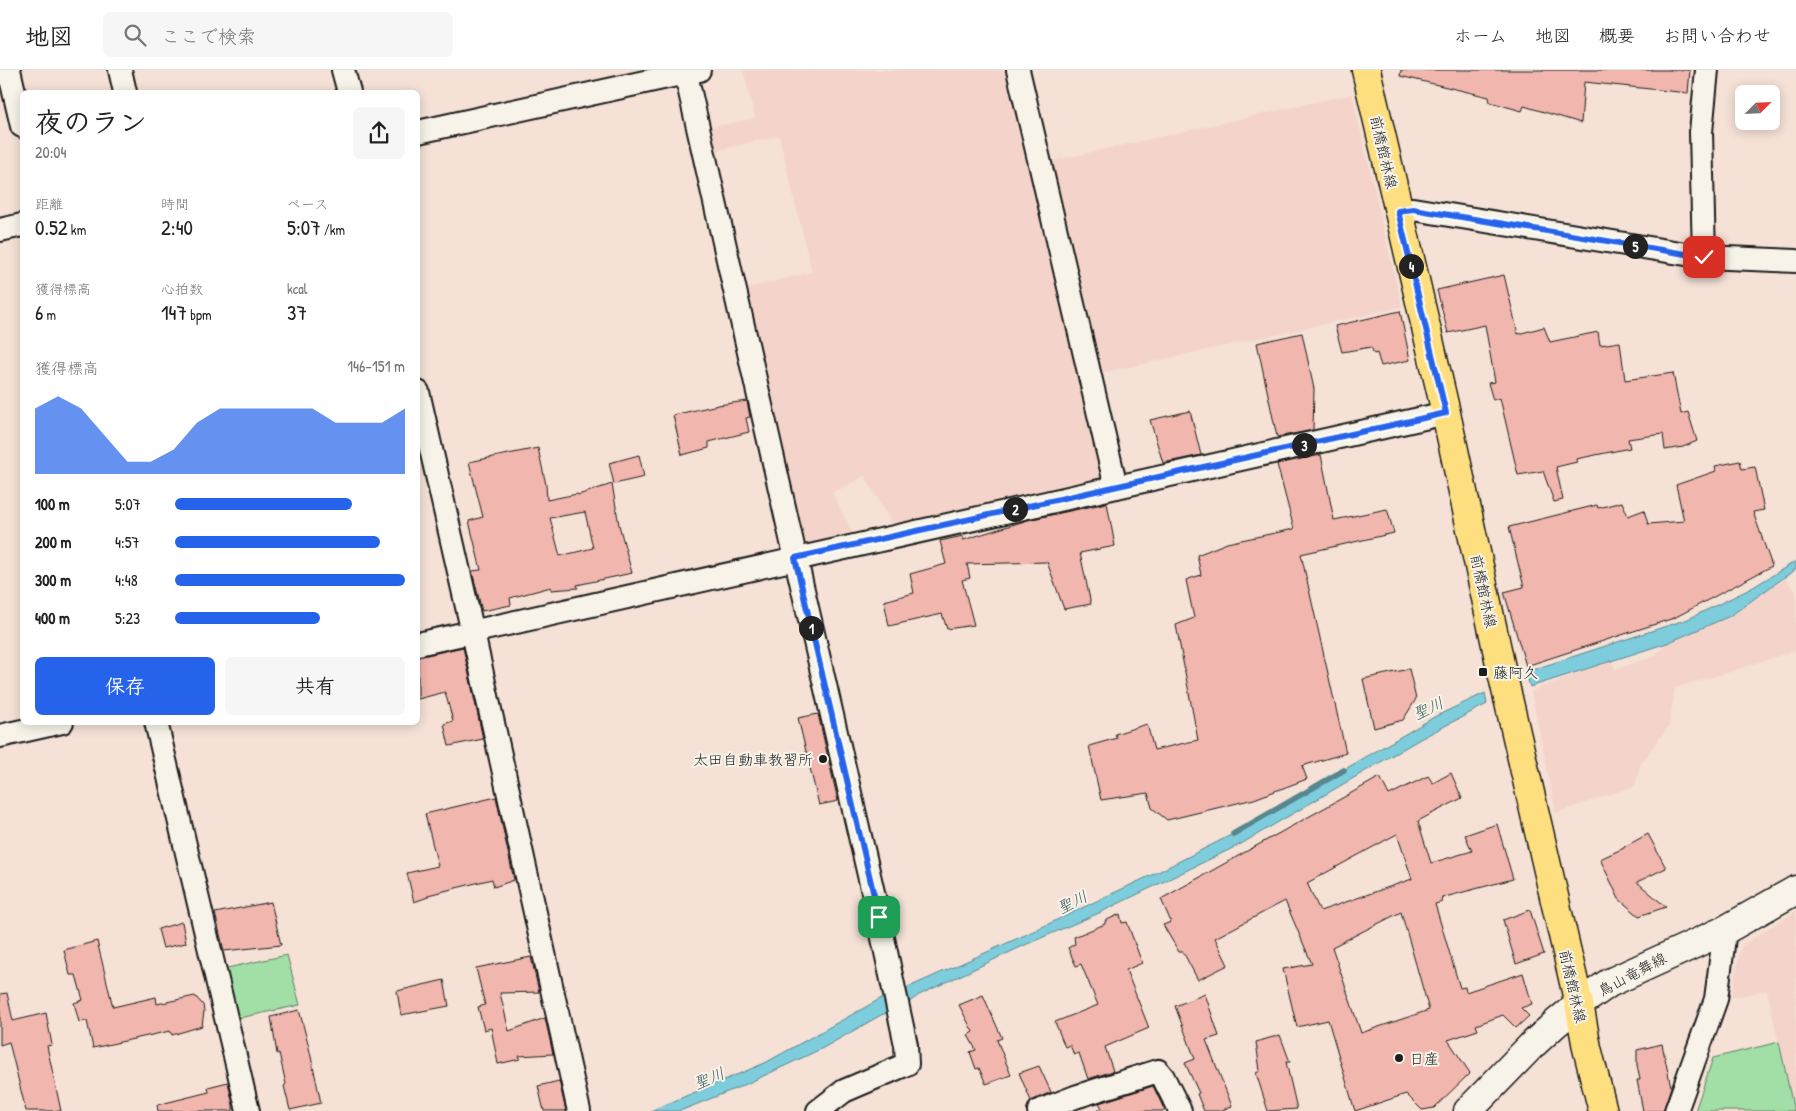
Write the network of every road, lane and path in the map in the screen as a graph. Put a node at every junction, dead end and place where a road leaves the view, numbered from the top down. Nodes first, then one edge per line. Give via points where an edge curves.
1 (9, 70) edge
2 (120, 70) edge
3 (344, 70) edge
4 (1018, 70) edge
5 (1366, 70) edge
6 (1706, 70) edge
7 (690, 71) edge
8 (125, 90) edge
9 (348, 90) edge
10 (14, 115) edge
11 (420, 132) edge
12 (1398, 211) junction
13 (20, 225) edge
14 (0, 230) edge
15 (1704, 257) junction
16 (1796, 261) edge
17 (420, 401) edge
18 (1446, 413) junction
19 (1116, 487) junction
20 (795, 558) junction
21 (473, 633) junction
22 (420, 644) edge
23 (49, 725) edge
24 (157, 725) edge
25 (0, 736) edge
26 (1796, 890) edge
27 (1725, 930) junction
28 (1579, 1004) junction
29 (1078, 1104) edge
30 (248, 1111) edge
31 (579, 1111) edge
32 (818, 1111) edge
33 (1039, 1111) edge
34 (1180, 1111) edge
35 (1468, 1111) edge
36 (1603, 1111) edge
37 (1676, 1111) edge

1 - 10 street
2 - 8 street
3 - 9 street
4 - 19 street
5 - 12 main road, 前橋館林線
6 - 15 street via 1701,132
7 - 11 street
7 - 20 street
12 - 15 street via 1413,209
12 - 18 main road, 前橋館林線
13 - 14 street
15 - 16 street
17 - 21 street
18 - 19 street
18 - 28 main road, 前橋館林線
19 - 20 street
20 - 21 street
20 - 32 street via 877,909 906,1045 907,1064 844,1090
21 - 22 street
21 - 31 street
23 - 25 street
24 - 30 street
26 - 27 main road, 鳥山竜舞線
27 - 28 main road, 鳥山竜舞線 via 1609,982
27 - 37 street via 1716,1000
28 - 35 main road, 鳥山竜舞線 via 1531,1046
28 - 36 main road, 前橋館林線
29 - 33 street
29 - 34 street via 1158,1071

